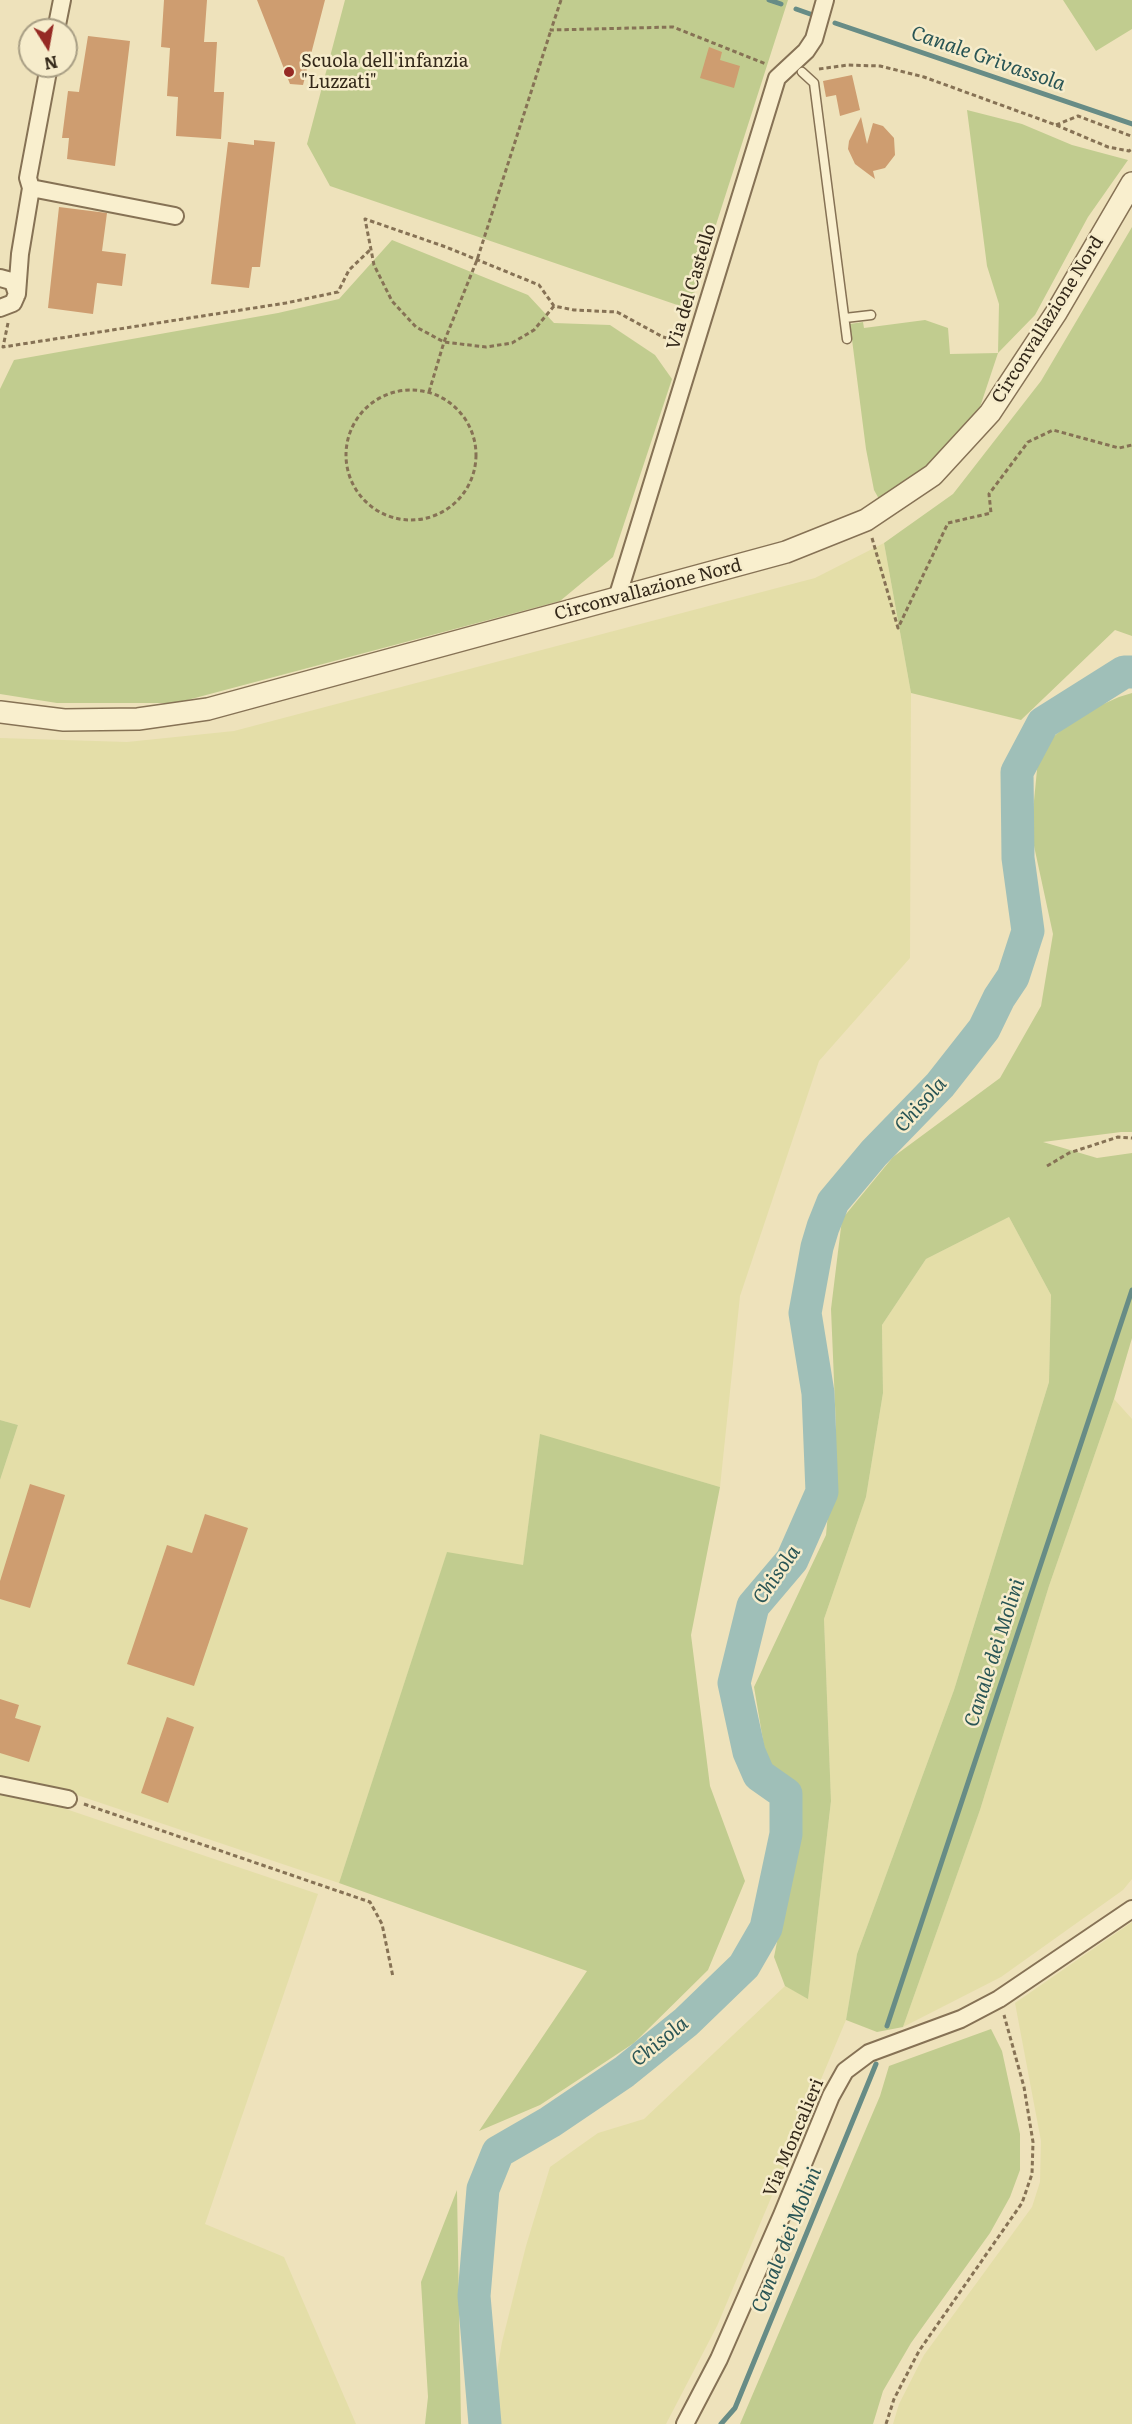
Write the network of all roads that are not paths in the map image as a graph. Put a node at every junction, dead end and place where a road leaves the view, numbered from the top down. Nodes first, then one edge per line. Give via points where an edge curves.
1 (62, 0) edge
2 (825, 0) edge
3 (58, 18) edge
4 (794, 70) junction
5 (47, 78) edge
6 (1132, 183) edge
7 (31, 188) junction
8 (175, 216) dead end
9 (20, 254) junction
10 (0, 278) edge
11 (16, 294) junction
12 (1, 310) edge
13 (871, 315) dead end
14 (845, 318) junction
15 (848, 339) dead end
16 (617, 598) junction
17 (0, 712) edge
18 (0, 1785) edge
19 (68, 1799) road end
20 (1132, 1909) edge
21 (685, 2424) edge

1 - 3 street
2 - 4 street, Via del Castello via 814,39
4 - 14 lane via 814,83
4 - 16 street, Via del Castello via 777,78
5 - 7 street via 27,178
6 - 16 street, Circonvallazione Nord via 1056,313 990,413 933,474 866,520 786,552
7 - 8 street
7 - 9 street
9 - 10 street
9 - 11 street
10 - 11 street via 11,281
11 - 12 street via 13,303
13 - 14 lane
14 - 15 lane
16 - 17 street, Circonvallazione Nord via 208,709 138,719 64,720
18 - 19 street
20 - 21 street, Via Moncalieri via 999,1999 961,2019 870,2053 845,2071 719,2359

